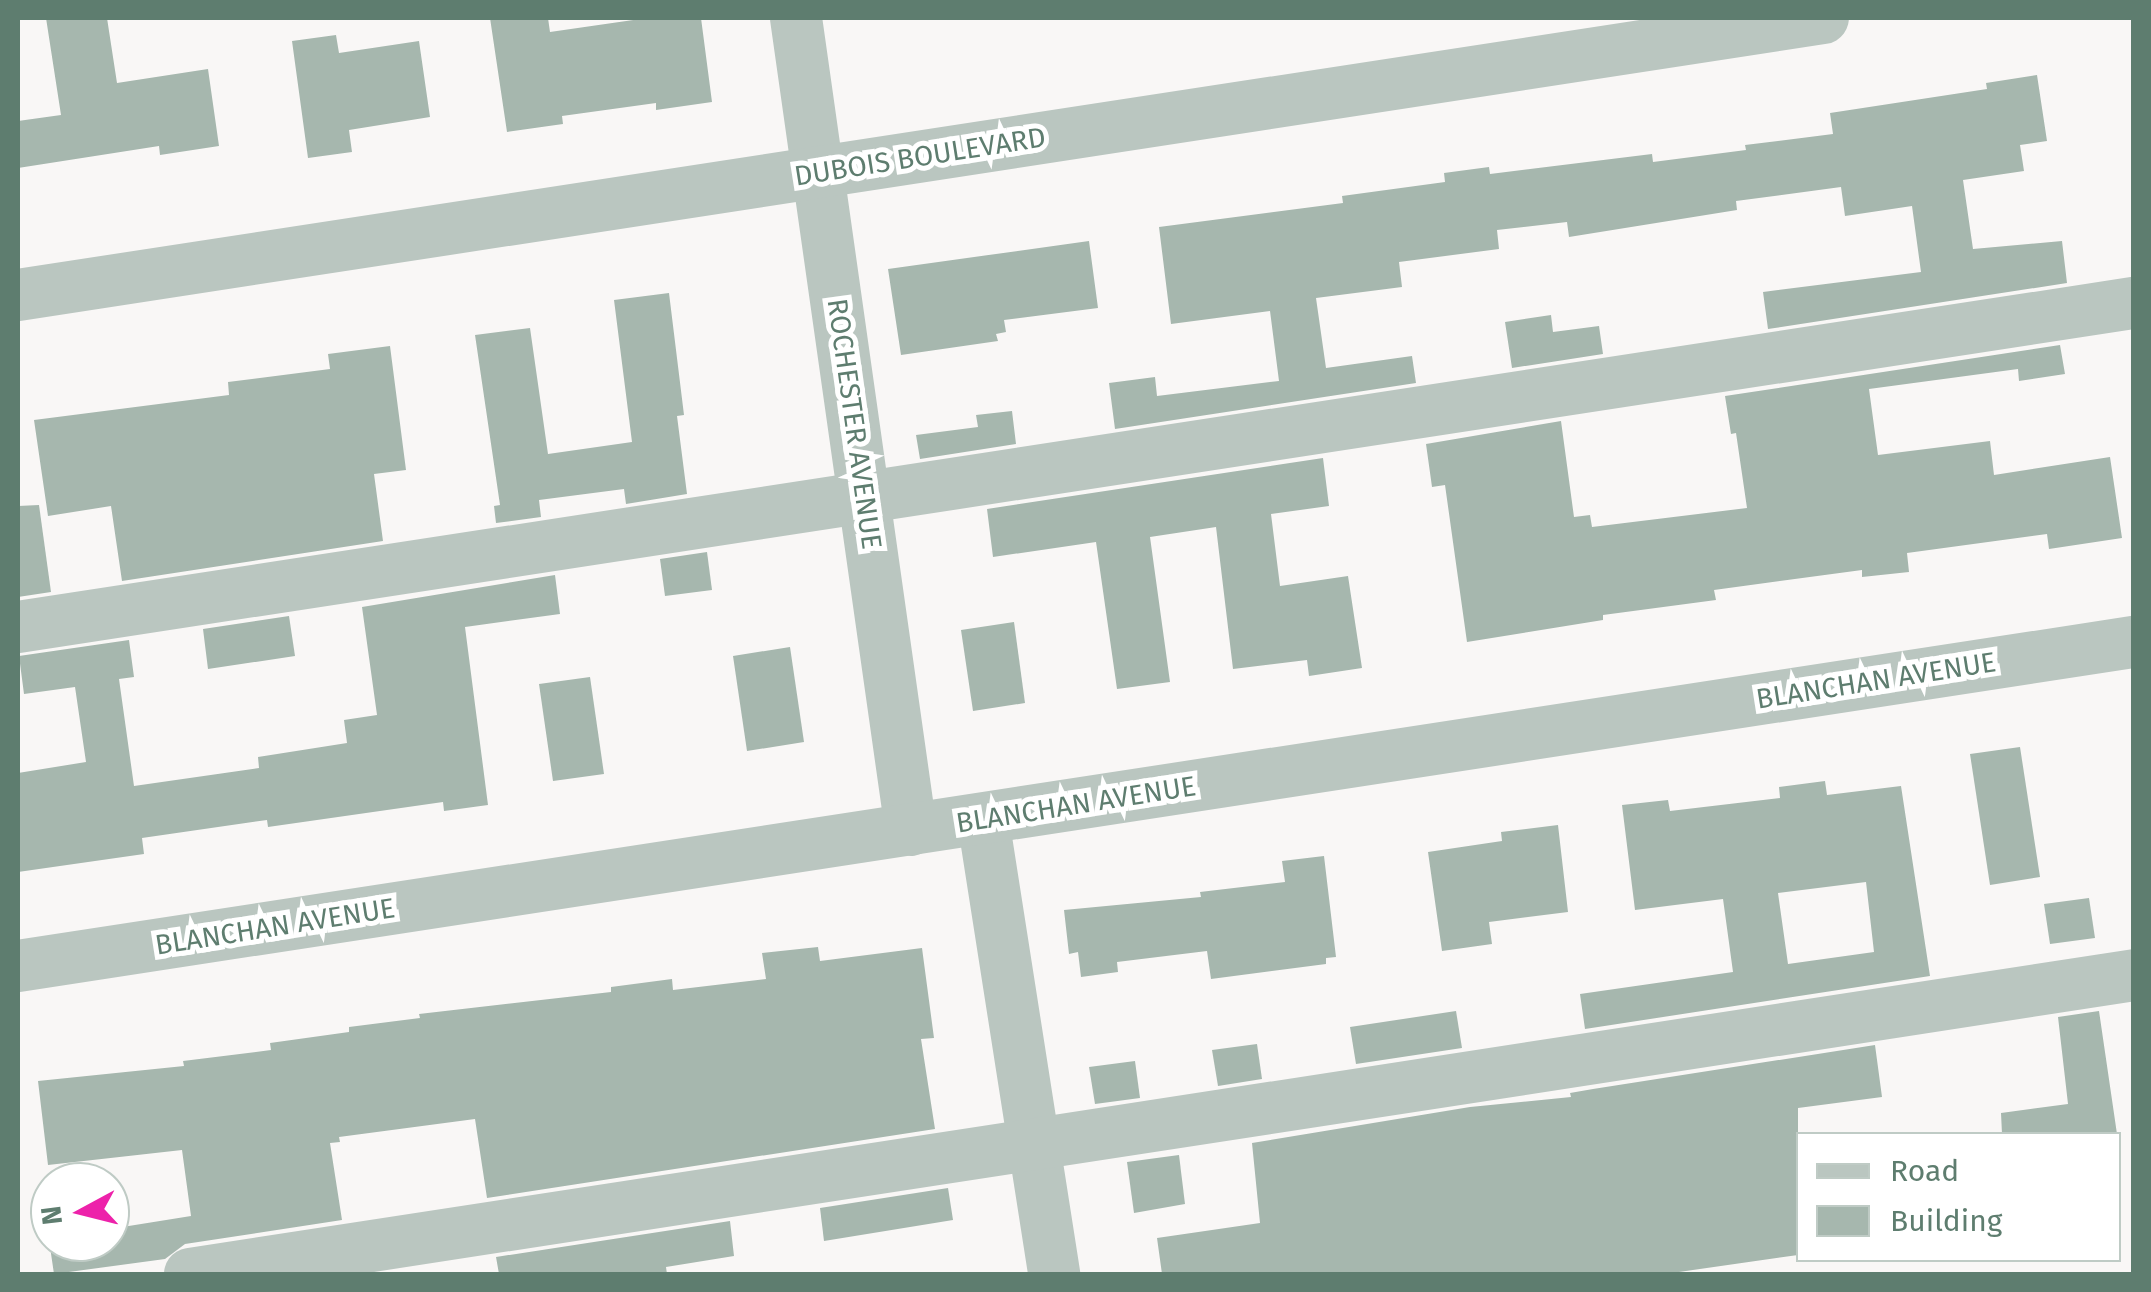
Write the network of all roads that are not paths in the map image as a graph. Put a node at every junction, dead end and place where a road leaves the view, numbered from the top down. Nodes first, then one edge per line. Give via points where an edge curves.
1 (796, 18) edge
2 (1823, 18) edge
3 (817, 173) junction
4 (18, 295) edge
5 (2134, 303) edge
6 (865, 500) junction
7 (18, 627) edge
8 (2134, 642) edge
9 (983, 819) junction
10 (912, 830) junction
11 (18, 966) edge
12 (2134, 974) edge
13 (1034, 1144) junction
14 (190, 1274) edge
15 (1054, 1274) edge

1 - 3 street, ROCHESTER AVENUE
2 - 3 street, DUBOIS BOULEVARD
3 - 4 street, DUBOIS BOULEVARD
3 - 6 street, ROCHESTER AVENUE
5 - 6 street
6 - 7 street
6 - 10 street, ROCHESTER AVENUE
8 - 9 street, BLANCHAN AVENUE
9 - 10 street, BLANCHAN AVENUE
9 - 13 street
10 - 11 street, BLANCHAN AVENUE
12 - 13 street
13 - 14 street
13 - 15 street

